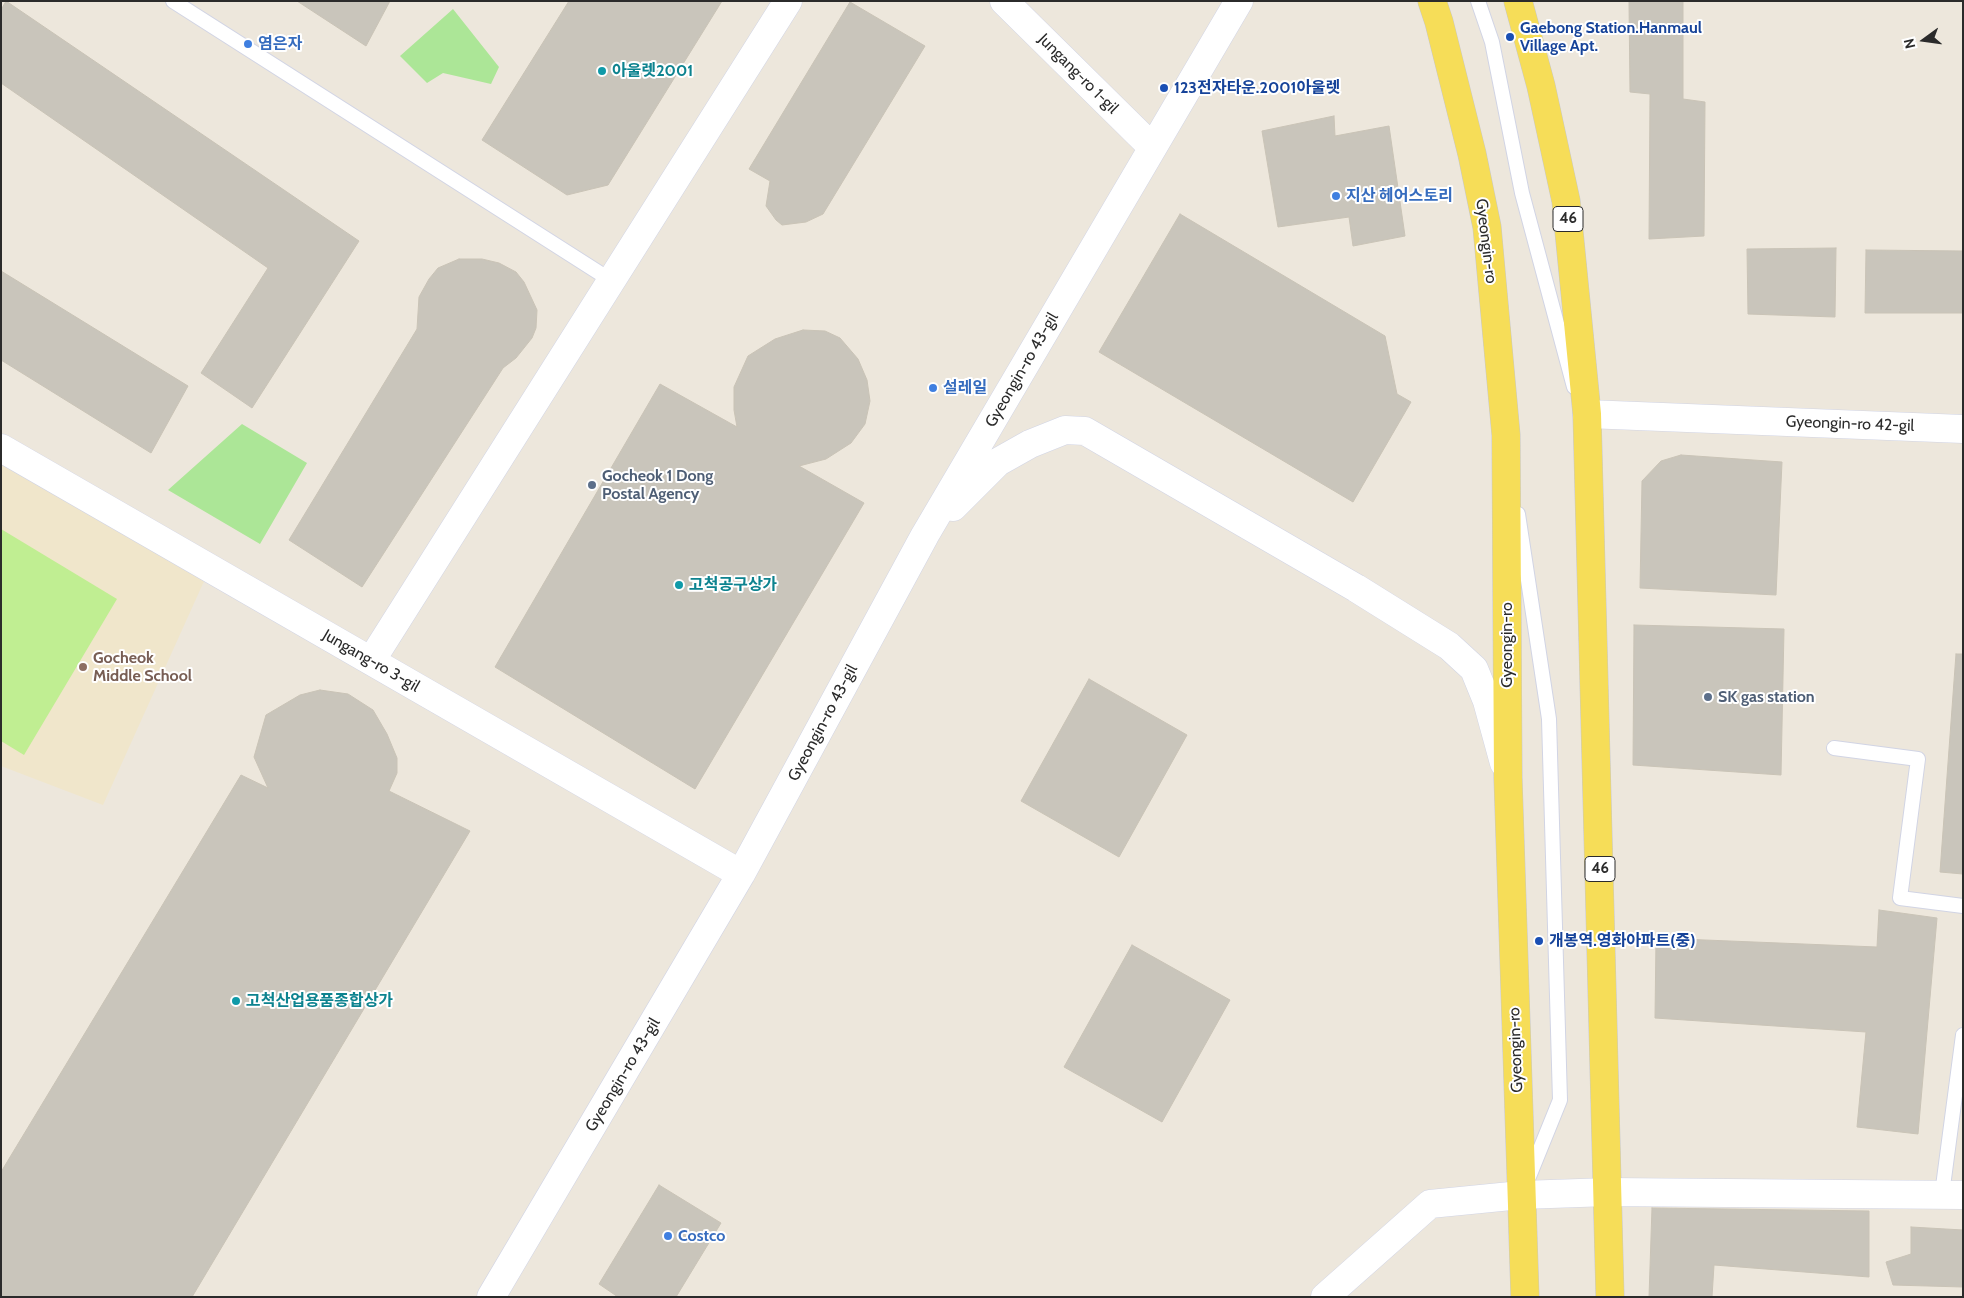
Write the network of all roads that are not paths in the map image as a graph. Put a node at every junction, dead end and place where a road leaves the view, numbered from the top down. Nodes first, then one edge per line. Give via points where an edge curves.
1 (173, 1) edge
2 (788, 1) edge
3 (1004, 1) edge
4 (1239, 1) edge
5 (1432, 1) edge
6 (1478, 1) edge
7 (1518, 1) edge
8 (1152, 148) junction
9 (612, 281) junction
10 (1587, 414) junction
11 (1963, 428) edge
12 (1506, 434) junction
13 (1588, 441) junction
14 (1, 448) edge
15 (925, 535) junction
16 (371, 661) junction
17 (1834, 748) dead end
18 (1508, 778) junction
19 (741, 874) junction
20 (1963, 906) edge
21 (1963, 1035) edge
22 (1609, 1192) junction
23 (1521, 1195) junction
24 (1952, 1195) edge
25 (491, 1297) edge
26 (1324, 1297) edge
27 (1525, 1297) edge
28 (1610, 1297) edge

1 - 9 lane
2 - 9 street
3 - 8 street, Jungang-ro 1-gil
4 - 8 street, Gyeongin-ro 43-gil
5 - 12 main road, Gyeongin-ro via 1470,145 1487,227
6 - 13 lane via 1492,42 1522,192
7 - 10 main road, 46 via 1541,86 1566,201
8 - 15 street, Gyeongin-ro 43-gil
9 - 16 street
10 - 11 street, Gyeongin-ro 42-gil
10 - 13 main road, 46
12 - 18 main road, Gyeongin-ro
12 - 23 lane via 1549,719 1560,1100
13 - 22 main road, 46
14 - 16 street, Jungang-ro 3-gil
15 - 18 street via 998,462 1064,430 1085,431 1356,588 1449,646 1474,669 1487,701
15 - 19 street, Gyeongin-ro 43-gil
16 - 19 street, Jungang-ro 3-gil
17 - 20 lane via 1918,759 1900,898
18 - 23 main road, Gyeongin-ro
19 - 25 street, Gyeongin-ro 43-gil
21 - 24 lane
22 - 23 street
22 - 24 street
22 - 28 main road, 46
23 - 26 street via 1430,1204
23 - 27 main road, Gyeongin-ro

